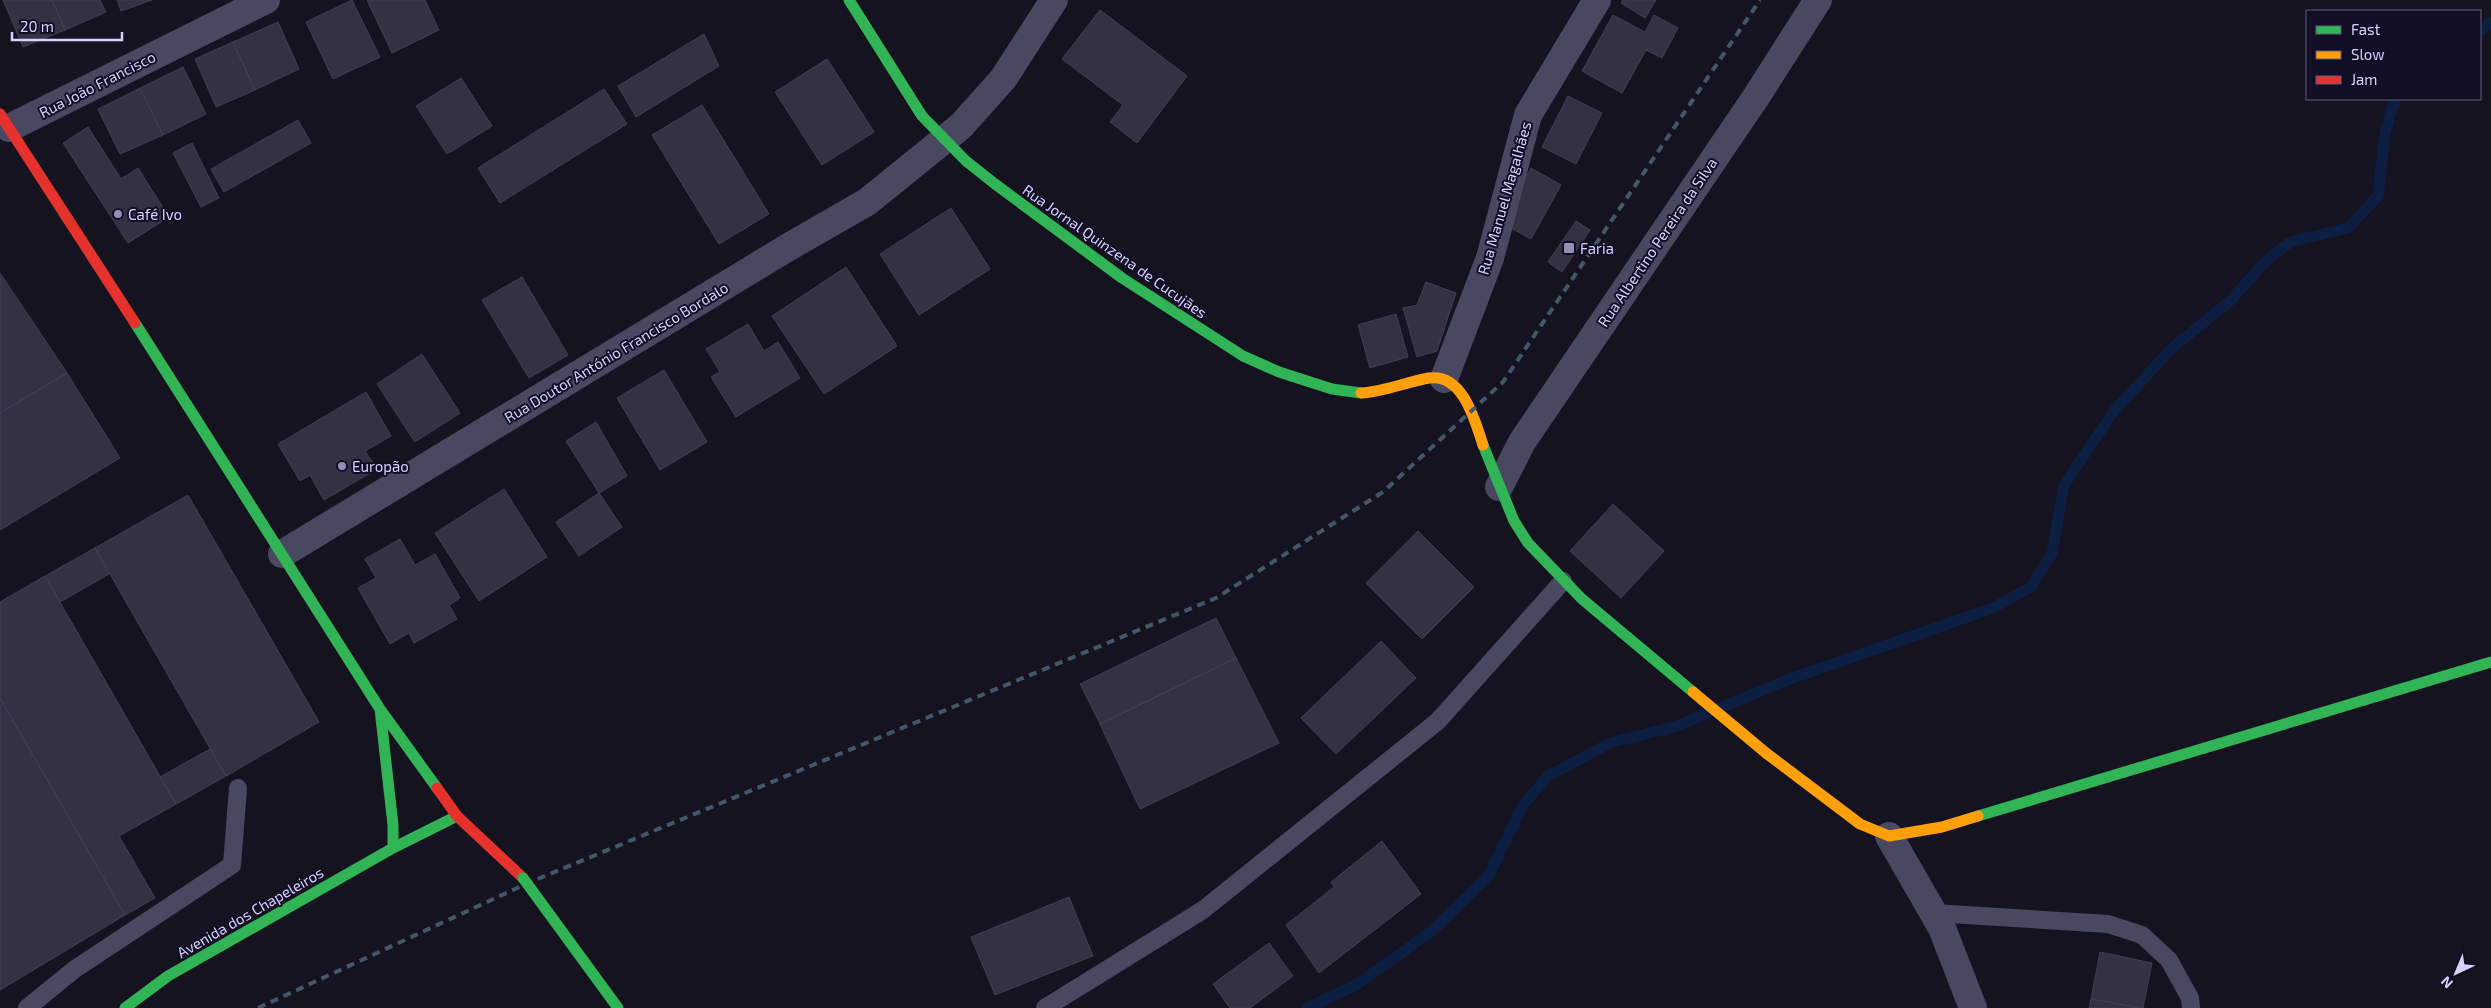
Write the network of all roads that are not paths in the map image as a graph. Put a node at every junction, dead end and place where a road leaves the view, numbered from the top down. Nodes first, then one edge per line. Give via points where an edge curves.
1 (266, 0) edge
2 (849, 0) edge
3 (1054, 0) edge
4 (1597, 0) edge
5 (1818, 0) edge
6 (4, 121) edge
7 (945, 141) junction
8 (1444, 379) junction
9 (1499, 487) junction
10 (282, 554) junction
11 (1563, 581) junction
12 (2491, 662) edge
13 (380, 709) junction
14 (238, 788) dead end
15 (457, 816) junction
16 (1889, 836) junction
17 (393, 848) junction
18 (1934, 913) junction
19 (27, 1008) edge
20 (125, 1008) edge
21 (618, 1008) edge
22 (1045, 1008) edge
23 (1973, 1008) edge
24 (2191, 1008) edge

1 - 6 street, Rua João Francisco
2 - 7 street, Rua Jornal Quinzena de Cucujães via 922,116
3 - 7 street, Rua Doutor António Francisco Bordalo via 1003,79
4 - 8 street, Rua Manuel Magalhães via 1528,115 1490,258
5 - 9 street, Rua Albertino Pereira da Silva via 1522,442
6 - 10 street
7 - 8 street, Rua Jornal Quinzena de Cucujães via 995,184 1122,278 1243,356 1306,382 1362,393 1431,378
7 - 10 street, Rua Doutor António Francisco Bordalo via 866,202
8 - 9 street via 1455,386 1468,405
9 - 11 street via 1528,543
10 - 13 street
11 - 16 street via 1766,753 1860,824
11 - 22 lane via 1438,721 1202,910
12 - 16 street via 1952,825
13 - 15 street
13 - 17 street
14 - 19 lane via 232,865 75,969
15 - 17 street, Avenida dos Chapeleiros
15 - 21 street, bridge via 523,878
16 - 18 street
17 - 20 street, Avenida dos Chapeleiros via 168,976
18 - 23 street
18 - 24 lane via 2108,924 2142,936 2169,960 2190,998

